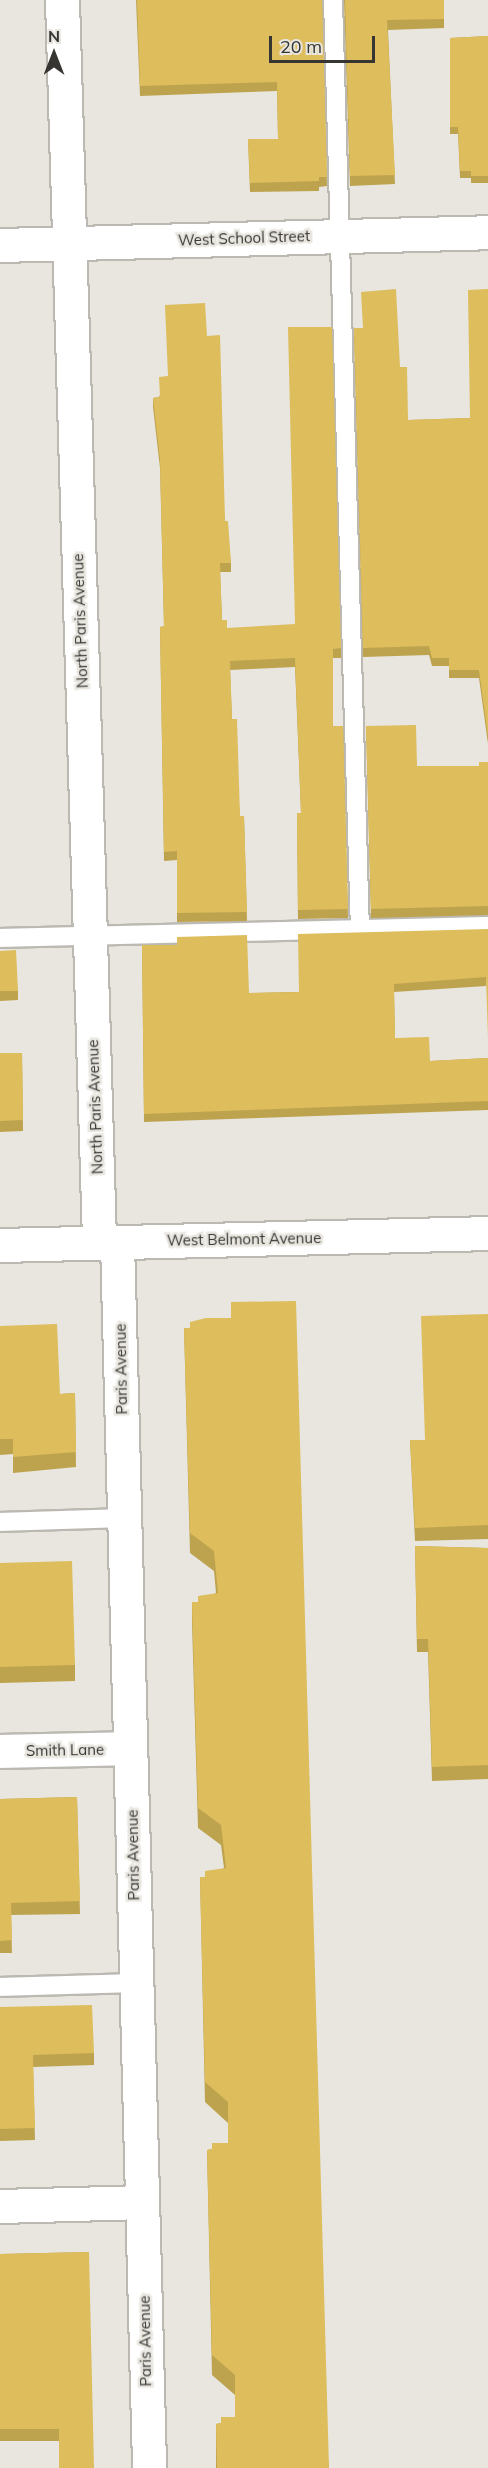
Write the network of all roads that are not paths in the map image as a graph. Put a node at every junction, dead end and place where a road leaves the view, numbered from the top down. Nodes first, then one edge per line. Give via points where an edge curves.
1 (62, 0) edge
2 (333, 0) edge
3 (488, 232) edge
4 (341, 236) junction
5 (69, 243) junction
6 (0, 244) edge
7 (488, 926) edge
8 (360, 929) junction
9 (90, 936) junction
10 (0, 938) edge
11 (488, 1233) edge
12 (108, 1242) junction
13 (0, 1245) edge
14 (124, 1518) junction
15 (0, 1522) edge
16 (130, 1748) junction
17 (0, 1751) edge
18 (136, 1983) junction
19 (0, 1987) edge
20 (142, 2202) junction
21 (0, 2206) edge
22 (148, 2468) edge

1 - 5 street, North Paris Avenue
2 - 4 lane
3 - 4 street, West School Street
4 - 5 street, West School Street
4 - 8 lane
5 - 6 street, West School Street
5 - 9 street, North Paris Avenue
7 - 8 lane
8 - 9 lane
9 - 10 lane
9 - 12 street, North Paris Avenue
11 - 12 street, West Belmont Avenue
12 - 13 street, West Belmont Avenue
12 - 14 street, Paris Avenue
14 - 15 lane
14 - 16 street, Paris Avenue
16 - 17 street, Smith Lane
16 - 18 street, Paris Avenue
18 - 19 lane
18 - 20 street, Paris Avenue
20 - 21 street
20 - 22 street, Paris Avenue

